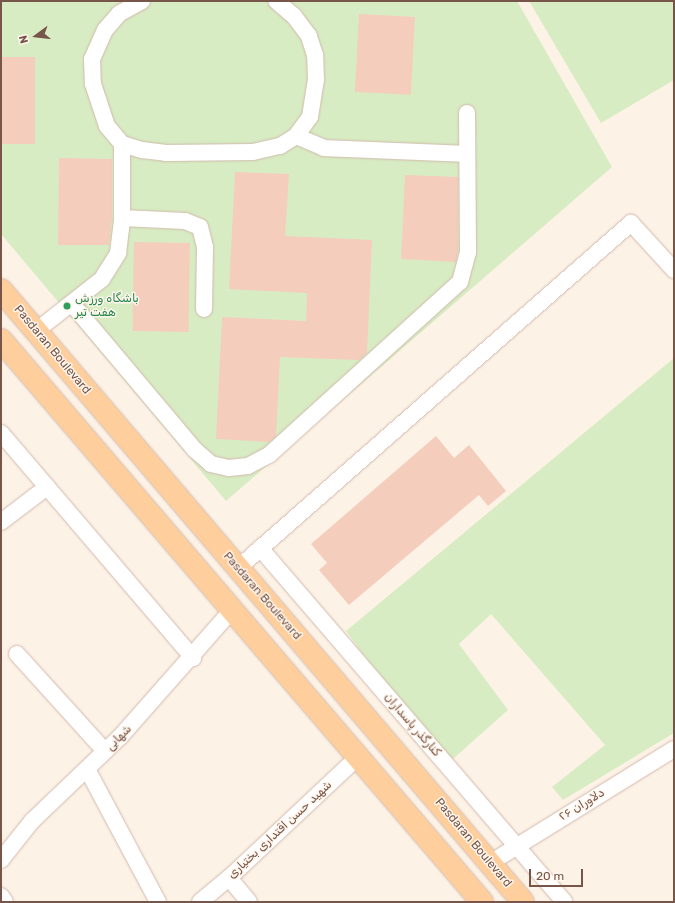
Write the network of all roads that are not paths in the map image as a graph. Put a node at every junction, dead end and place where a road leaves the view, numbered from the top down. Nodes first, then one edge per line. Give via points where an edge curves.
1 (142, 1) edge
2 (276, 1) edge
3 (467, 112) dead end
4 (296, 136) junction
5 (122, 144) junction
6 (468, 154) junction
7 (122, 218) junction
8 (674, 270) edge
9 (1, 290) edge
10 (72, 304) junction
11 (204, 309) dead end
12 (36, 331) junction
13 (1, 340) edge
14 (1, 433) edge
15 (47, 487) junction
16 (1, 522) edge
17 (260, 548) junction
18 (238, 568) junction
19 (232, 610) junction
20 (17, 654) dead end
21 (193, 658) junction
22 (674, 749) edge
23 (105, 751) junction
24 (358, 757) junction
25 (87, 769) junction
26 (515, 846) junction
27 (1, 860) edge
28 (490, 863) junction
29 (229, 878) junction
30 (1, 896) edge
31 (5, 902) edge
32 (158, 902) edge
33 (200, 902) edge
34 (249, 902) edge
35 (482, 902) edge
36 (523, 902) edge
37 (564, 902) edge

1 - 5 street via 119,14 105,30 92,59 93,84 98,105 107,126
2 - 4 street via 294,16 308,36 315,55 316,80 310,117
3 - 6 street
4 - 5 street via 280,146 253,152 166,153
4 - 6 street via 324,148
5 - 7 street
6 - 10 street via 468,252 460,282 269,455 248,466 230,468 211,464 195,450
7 - 10 street via 118,253 111,266 102,279
7 - 11 street via 185,222 200,227 205,247
8 - 17 street via 631,223
9 - 12 main road, Pasdaran Boulevard
10 - 12 street
12 - 18 main road, Pasdaran Boulevard
13 - 19 main road
14 - 15 street
15 - 16 street
15 - 21 street
17 - 18 street
17 - 26 street, کنارگذر پاسداران
18 - 28 main road, Pasdaran Boulevard
19 - 21 street, شهابی
19 - 24 main road
20 - 23 street
21 - 23 street, شهابی
22 - 26 street, دلاوران ۲۶
23 - 25 street, شهابی
24 - 29 street, شهید حسن اقتداری بختیاری
24 - 35 main road
25 - 27 street, شهابی via 32,820
25 - 32 street
26 - 28 street, دلاوران ۲۶
26 - 37 street, کنارگذر پاسداران
28 - 36 main road, Pasdaran Boulevard
29 - 33 street, شهید حسن اقتداری بختیاری
29 - 34 street
30 - 31 street

